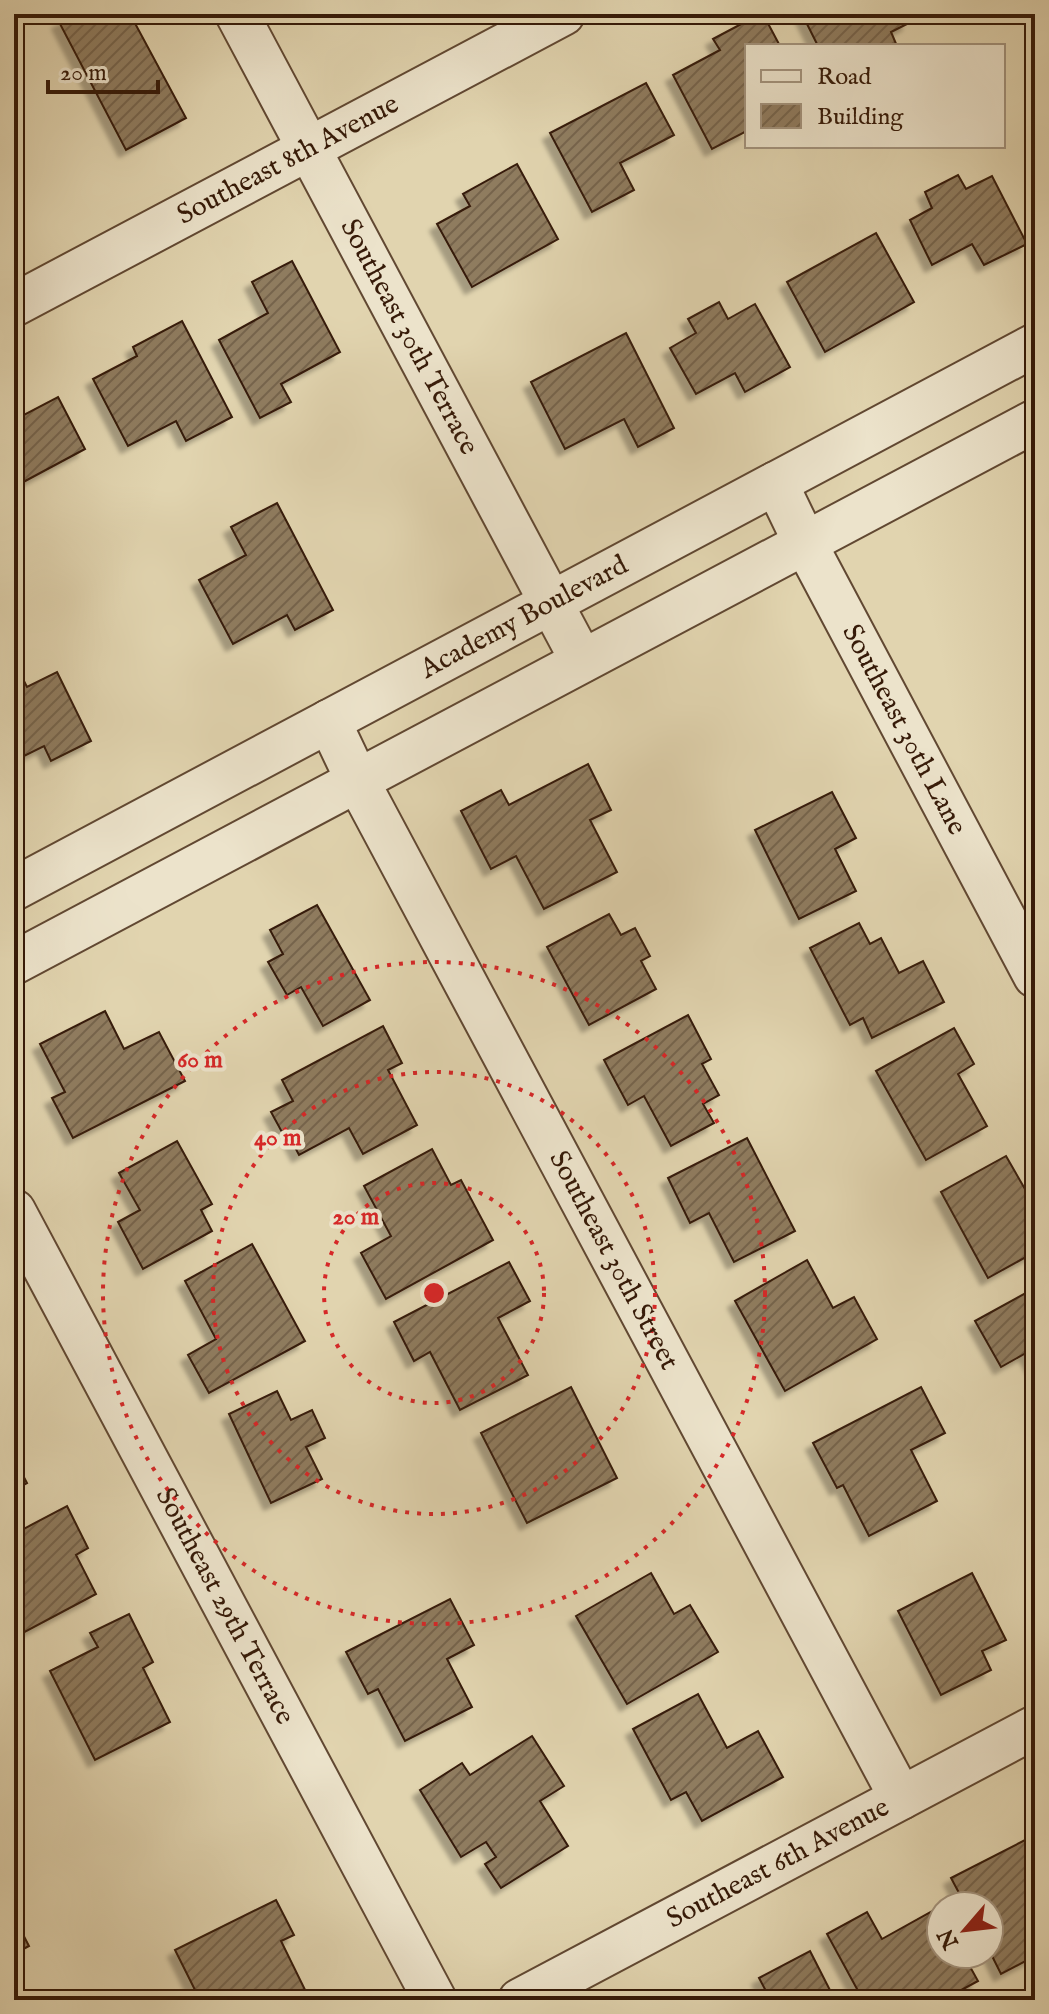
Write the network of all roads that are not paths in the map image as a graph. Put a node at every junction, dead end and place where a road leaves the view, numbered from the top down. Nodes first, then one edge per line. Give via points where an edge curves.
1 (237, 14) edge
2 (563, 14) edge
3 (309, 149) junction
4 (14, 305) edge
5 (1035, 345) edge
6 (1035, 421) edge
7 (776, 483) junction
8 (805, 543) junction
9 (550, 602) junction
10 (582, 661) junction
11 (329, 721) junction
12 (357, 780) junction
13 (14, 889) edge
14 (14, 963) edge
15 (1035, 976) edge
16 (14, 1211) edge
17 (1035, 1727) edge
18 (901, 1798) junction
19 (435, 2000) edge
20 (520, 2000) edge

1 - 3 street, Southeast 30th Terrace
2 - 3 street, Southeast 8th Avenue
3 - 4 street, Southeast 8th Avenue
3 - 9 street, Southeast 30th Terrace
5 - 7 street, Academy Boulevard
6 - 8 street
7 - 8 street, Southeast 30th Lane
7 - 9 street, Academy Boulevard
8 - 10 street
8 - 15 street, Southeast 30th Lane
9 - 10 street, Southeast 30th Terrace
9 - 11 street, Academy Boulevard
10 - 12 street
11 - 12 street, Southeast 30th Street
11 - 13 street, Academy Boulevard
12 - 14 street
12 - 18 street, Southeast 30th Street
16 - 19 street, Southeast 29th Terrace
17 - 18 street, Southeast 6th Avenue
18 - 20 street, Southeast 6th Avenue

